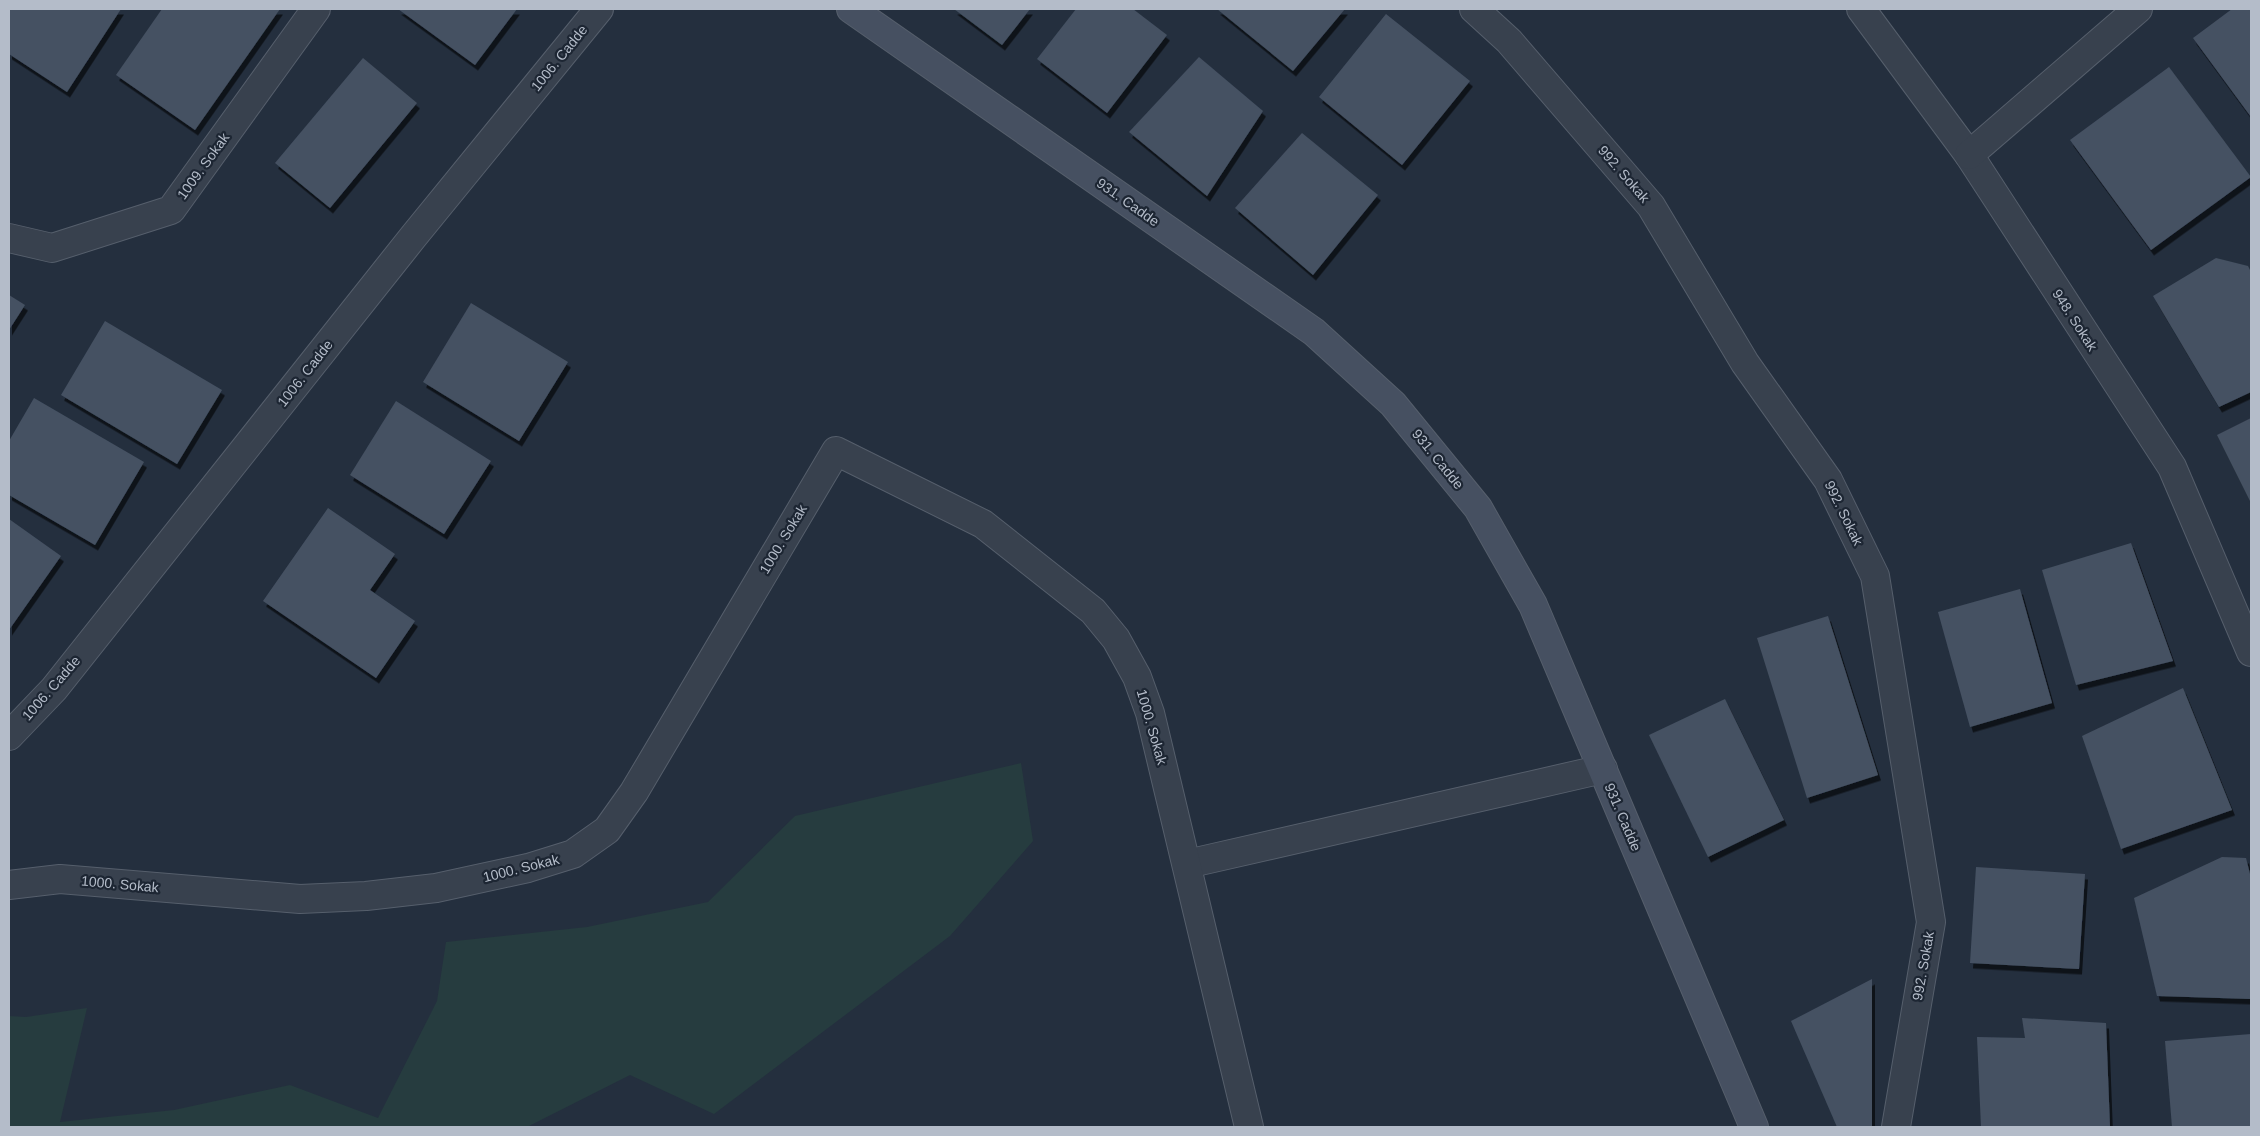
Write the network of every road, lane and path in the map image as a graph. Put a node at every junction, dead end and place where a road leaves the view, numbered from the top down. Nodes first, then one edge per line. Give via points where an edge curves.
1 (316, 9) edge
2 (599, 9) edge
3 (851, 9) edge
4 (1474, 9) edge
5 (1861, 9) edge
6 (2138, 9) edge
7 (1969, 155) junction
8 (9, 238) edge
9 (2251, 652) edge
10 (9, 736) edge
11 (1603, 769) junction
12 (1187, 864) junction
13 (9, 885) edge
14 (1249, 1127) edge
15 (1754, 1127) edge
16 (1896, 1127) edge

1 - 8 street, 1009. Sokak via 172,210 52,248
2 - 10 street, 1006. Cadde via 413,237 54,689
3 - 11 main road, 931. Cadde via 1314,332 1393,404 1478,508 1534,605
4 - 16 street, 992. Sokak via 1509,42 1651,206 1746,363 1828,480 1875,576 1931,922
5 - 7 street, 948. Sokak
6 - 7 street
7 - 9 street, 948. Sokak via 2172,467
11 - 12 street
11 - 15 main road, 931. Cadde
12 - 13 street, 1000. Sokak via 1150,712 1137,677 1116,640 1094,611 983,524 836,451 634,792 607,830 572,854 528,868 436,888 300,900 60,879
12 - 14 street, 1000. Sokak

